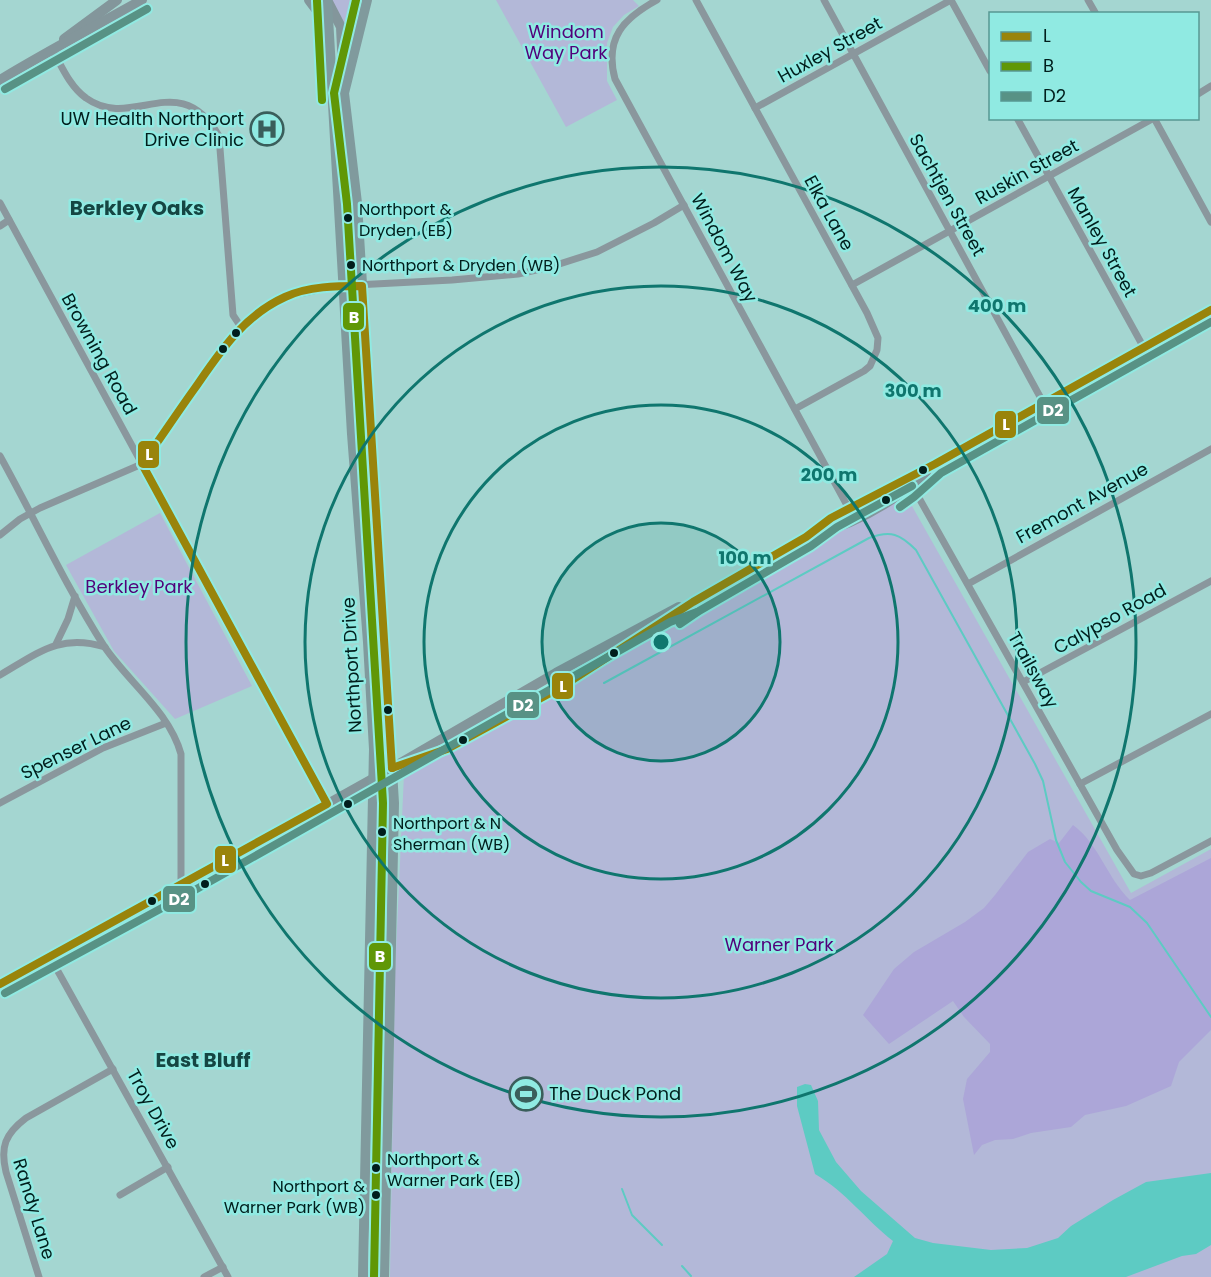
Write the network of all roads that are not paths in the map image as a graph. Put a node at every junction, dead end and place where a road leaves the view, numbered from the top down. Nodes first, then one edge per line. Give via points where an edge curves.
1 (117, 0) edge
2 (141, 0) edge
3 (309, 0) edge
4 (327, 0) edge
5 (367, 0) edge
6 (657, 0) edge
7 (696, 0) edge
8 (824, 0) edge
9 (951, 0) edge
10 (52, 49) junction
11 (329, 53) junction
12 (854, 55) junction
13 (989, 69) edge
14 (0, 80) edge
15 (344, 93) junction
16 (755, 108) junction
17 (1018, 120) edge
18 (1152, 120) edge
19 (1155, 120) edge
20 (1049, 177) junction
21 (0, 203) edge
22 (684, 205) junction
23 (9, 220) junction
24 (1211, 222) edge
25 (0, 226) edge
26 (950, 232) junction
27 (852, 285) junction
28 (344, 286) junction
29 (362, 286) junction
30 (1211, 310) edge
31 (241, 327) junction
32 (1144, 348) junction
33 (1044, 404) junction
34 (795, 409) junction
35 (1211, 449) edge
36 (0, 456) edge
37 (142, 464) junction
38 (910, 481) junction
39 (358, 506) junction
40 (849, 508) junction
41 (30, 513) junction
42 (855, 520) junction
43 (0, 535) edge
44 (378, 536) junction
45 (806, 537) junction
46 (1211, 580) edge
47 (968, 584) junction
48 (75, 596) junction
49 (56, 644) junction
50 (105, 647) junction
51 (0, 675) edge
52 (1023, 682) junction
53 (1211, 714) edge
54 (165, 723) junction
55 (392, 768) junction
56 (374, 778) junction
57 (1080, 784) junction
58 (0, 803) edge
59 (327, 804) junction
60 (1211, 841) edge
61 (181, 886) junction
62 (50, 957) junction
63 (0, 984) edge
64 (113, 1069) junction
65 (1, 1149) edge
66 (168, 1167) junction
67 (120, 1195) dead end
68 (223, 1266) junction
69 (39, 1277) edge
70 (204, 1277) edge
71 (228, 1277) edge
72 (363, 1277) edge
73 (384, 1277) edge

1 - 10 street
2 - 10 street
3 - 11 street via 323,24
4 - 11 main road, Northport Drive
4 - 15 street via 341,27
5 - 15 main road
6 - 22 street, Windom Way via 638,11 617,33 612,45 613,71
7 - 16 street, Elka Lane
8 - 12 street, Sachtjen Street
9 - 12 street, Huxley Street
9 - 13 street
10 - 14 street
10 - 31 street via 79,92 92,102 119,108 186,104 212,124 219,136 233,315
11 - 28 main road, Northport Drive
12 - 16 street, Huxley Street
12 - 26 street, Sachtjen Street
15 - 29 main road, Northport Drive
16 - 27 street, Elka Lane
17 - 20 street, Manley Street
18 - 20 street, Ruskin Street
19 - 24 street
20 - 26 street, Ruskin Street
20 - 32 street, Manley Street
21 - 23 street, Browning Road
22 - 29 street via 597,252 550,267 489,277
22 - 34 street, Windom Way
23 - 25 street
23 - 37 street, Browning Road
26 - 27 street, Ruskin Street
26 - 33 street, Sachtjen Street
27 - 34 street, Elka Lane via 878,338 874,360 864,371
28 - 29 street
28 - 31 street via 285,297
28 - 39 main road, Northport Drive
29 - 44 main road, Northport Drive
30 - 32 street
31 - 37 street
32 - 33 street
33 - 38 street
34 - 40 street, Windom Way
35 - 47 street, Fremont Avenue
36 - 41 street
37 - 41 street
37 - 59 street, Browning Road
38 - 40 street
38 - 42 street via 896,497
38 - 47 street, Trailsway
39 - 44 main road
39 - 56 main road, Northport Drive
40 - 42 street, Windom Way
40 - 45 street
41 - 43 street
41 - 48 street
42 - 45 street
44 - 55 main road, Northport Drive
45 - 55 street via 693,602 582,675 447,749
46 - 52 street, Calypso Road
47 - 52 street, Trailsway
48 - 49 street
48 - 50 street
49 - 50 street
49 - 51 street
50 - 54 street
52 - 57 street, Trailsway
53 - 57 street
54 - 58 street, Spenser Lane via 103,748
54 - 61 street via 181,754
55 - 56 street
55 - 73 main road, Northport Drive via 394,838
56 - 59 street
56 - 72 main road, Northport Drive
57 - 60 street, Trailsway via 1123,861 1136,874 1151,873
59 - 61 street
61 - 62 street
62 - 63 street
62 - 64 street, Troy Drive
64 - 65 street via 26,1118
64 - 66 street, Troy Drive
65 - 69 street, Randy Lane
66 - 67 street
66 - 68 street, Troy Drive
68 - 70 street
68 - 71 street, Troy Drive

